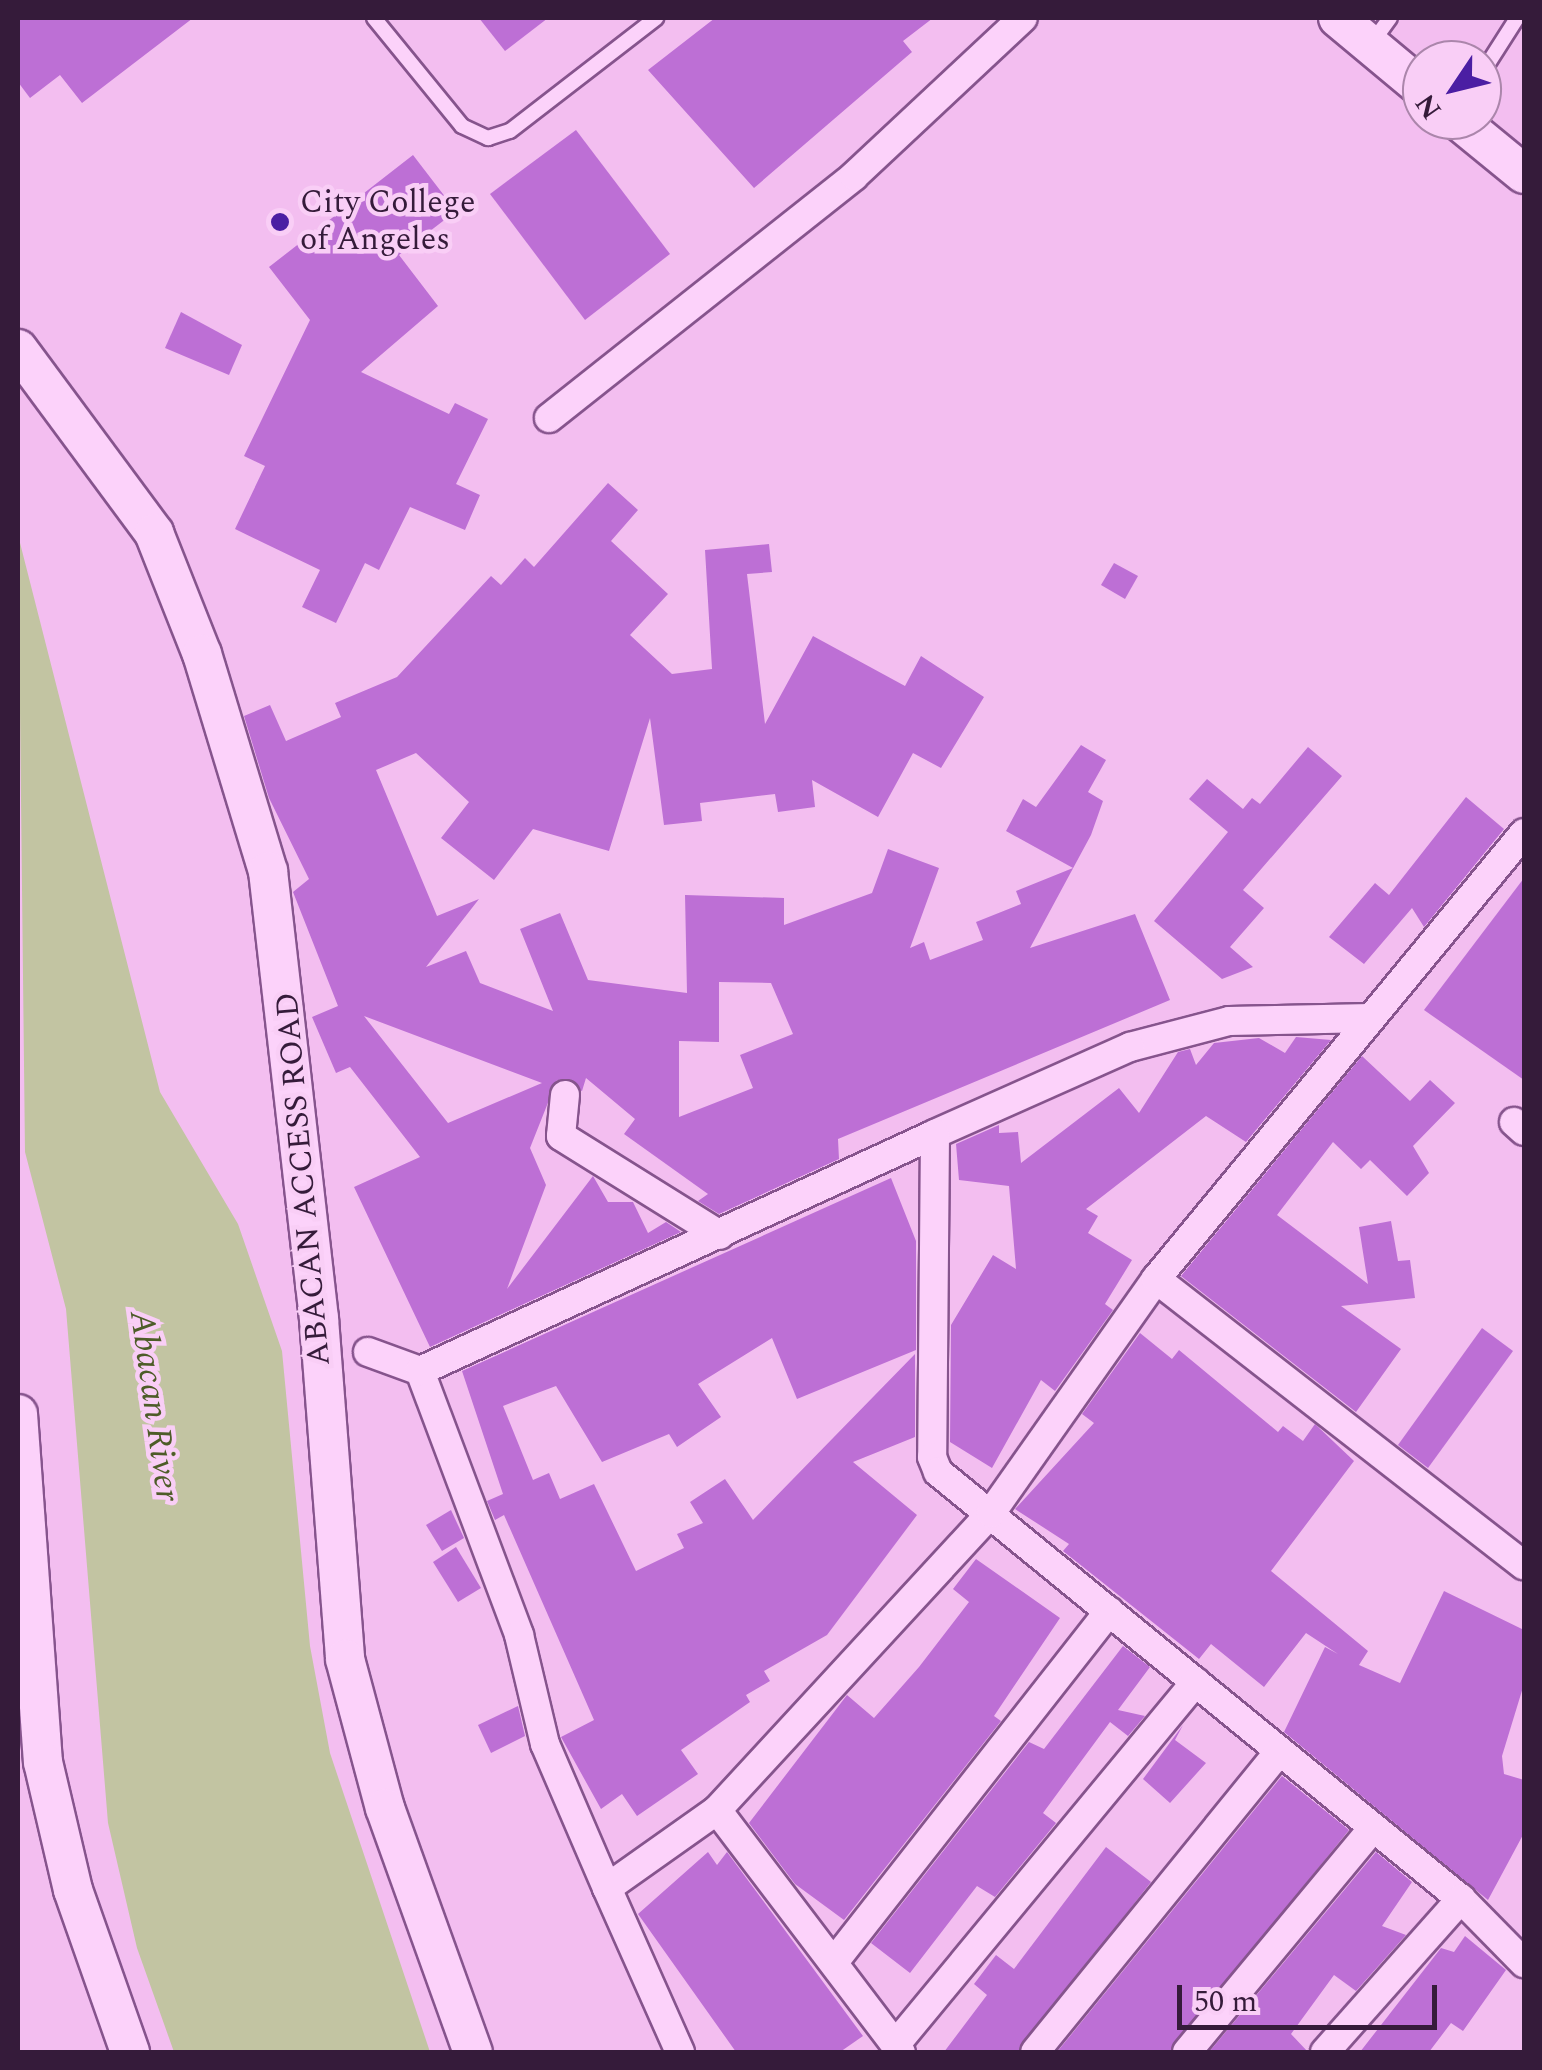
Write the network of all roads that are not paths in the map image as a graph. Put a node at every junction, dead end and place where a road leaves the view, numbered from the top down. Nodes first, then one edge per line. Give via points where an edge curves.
1 (374, 18) edge
2 (656, 18) edge
3 (1023, 18) edge
4 (1338, 18) edge
5 (1517, 18) edge
6 (1380, 31) edge
7 (1502, 42) edge
8 (1402, 61) edge
9 (1482, 140) edge
10 (1524, 174) edge
11 (18, 349) edge
12 (549, 418) dead end
13 (1524, 833) edge
14 (1371, 1018) junction
15 (564, 1095) dead end
16 (935, 1134) junction
17 (720, 1234) junction
18 (1156, 1279) junction
19 (368, 1352) dead end
20 (420, 1371) junction
21 (18, 1414) edge
22 (991, 1513) junction
23 (1524, 1564) edge
24 (1109, 1611) junction
25 (1196, 1682) junction
26 (1279, 1752) junction
27 (717, 1810) junction
28 (1374, 1828) junction
29 (607, 1888) junction
30 (1461, 1899) junction
31 (834, 1962) junction
32 (1524, 1963) edge
33 (899, 2048) edge
34 (130, 2052) edge
35 (473, 2052) edge
36 (680, 2052) edge
37 (1035, 2052) edge
38 (1187, 2052) edge
39 (1325, 2052) edge

1 - 2 lane via 462,126 488,138 510,131
3 - 12 street via 854,176
4 - 6 street
5 - 7 lane
6 - 8 street
9 - 10 street
11 - 35 street, ABACAN ACCESS ROAD via 154,534 202,654 268,871 314,1259 344,1659 386,1808
13 - 14 street
14 - 16 street via 1229,1021 1130,1046
14 - 18 street
15 - 17 street via 561,1136
16 - 17 street
16 - 22 street via 932,1456 938,1472
17 - 20 street
18 - 22 street
18 - 23 street
19 - 20 street
20 - 29 street via 519,1635 545,1744
21 - 34 street via 43,1762 73,1890
22 - 24 street
22 - 27 street
24 - 25 street
24 - 31 street
25 - 26 street
25 - 33 street
26 - 28 street
26 - 37 street
27 - 29 street
27 - 31 street
28 - 30 street
28 - 38 street
29 - 36 street
30 - 32 street
30 - 39 street
31 - 33 street

